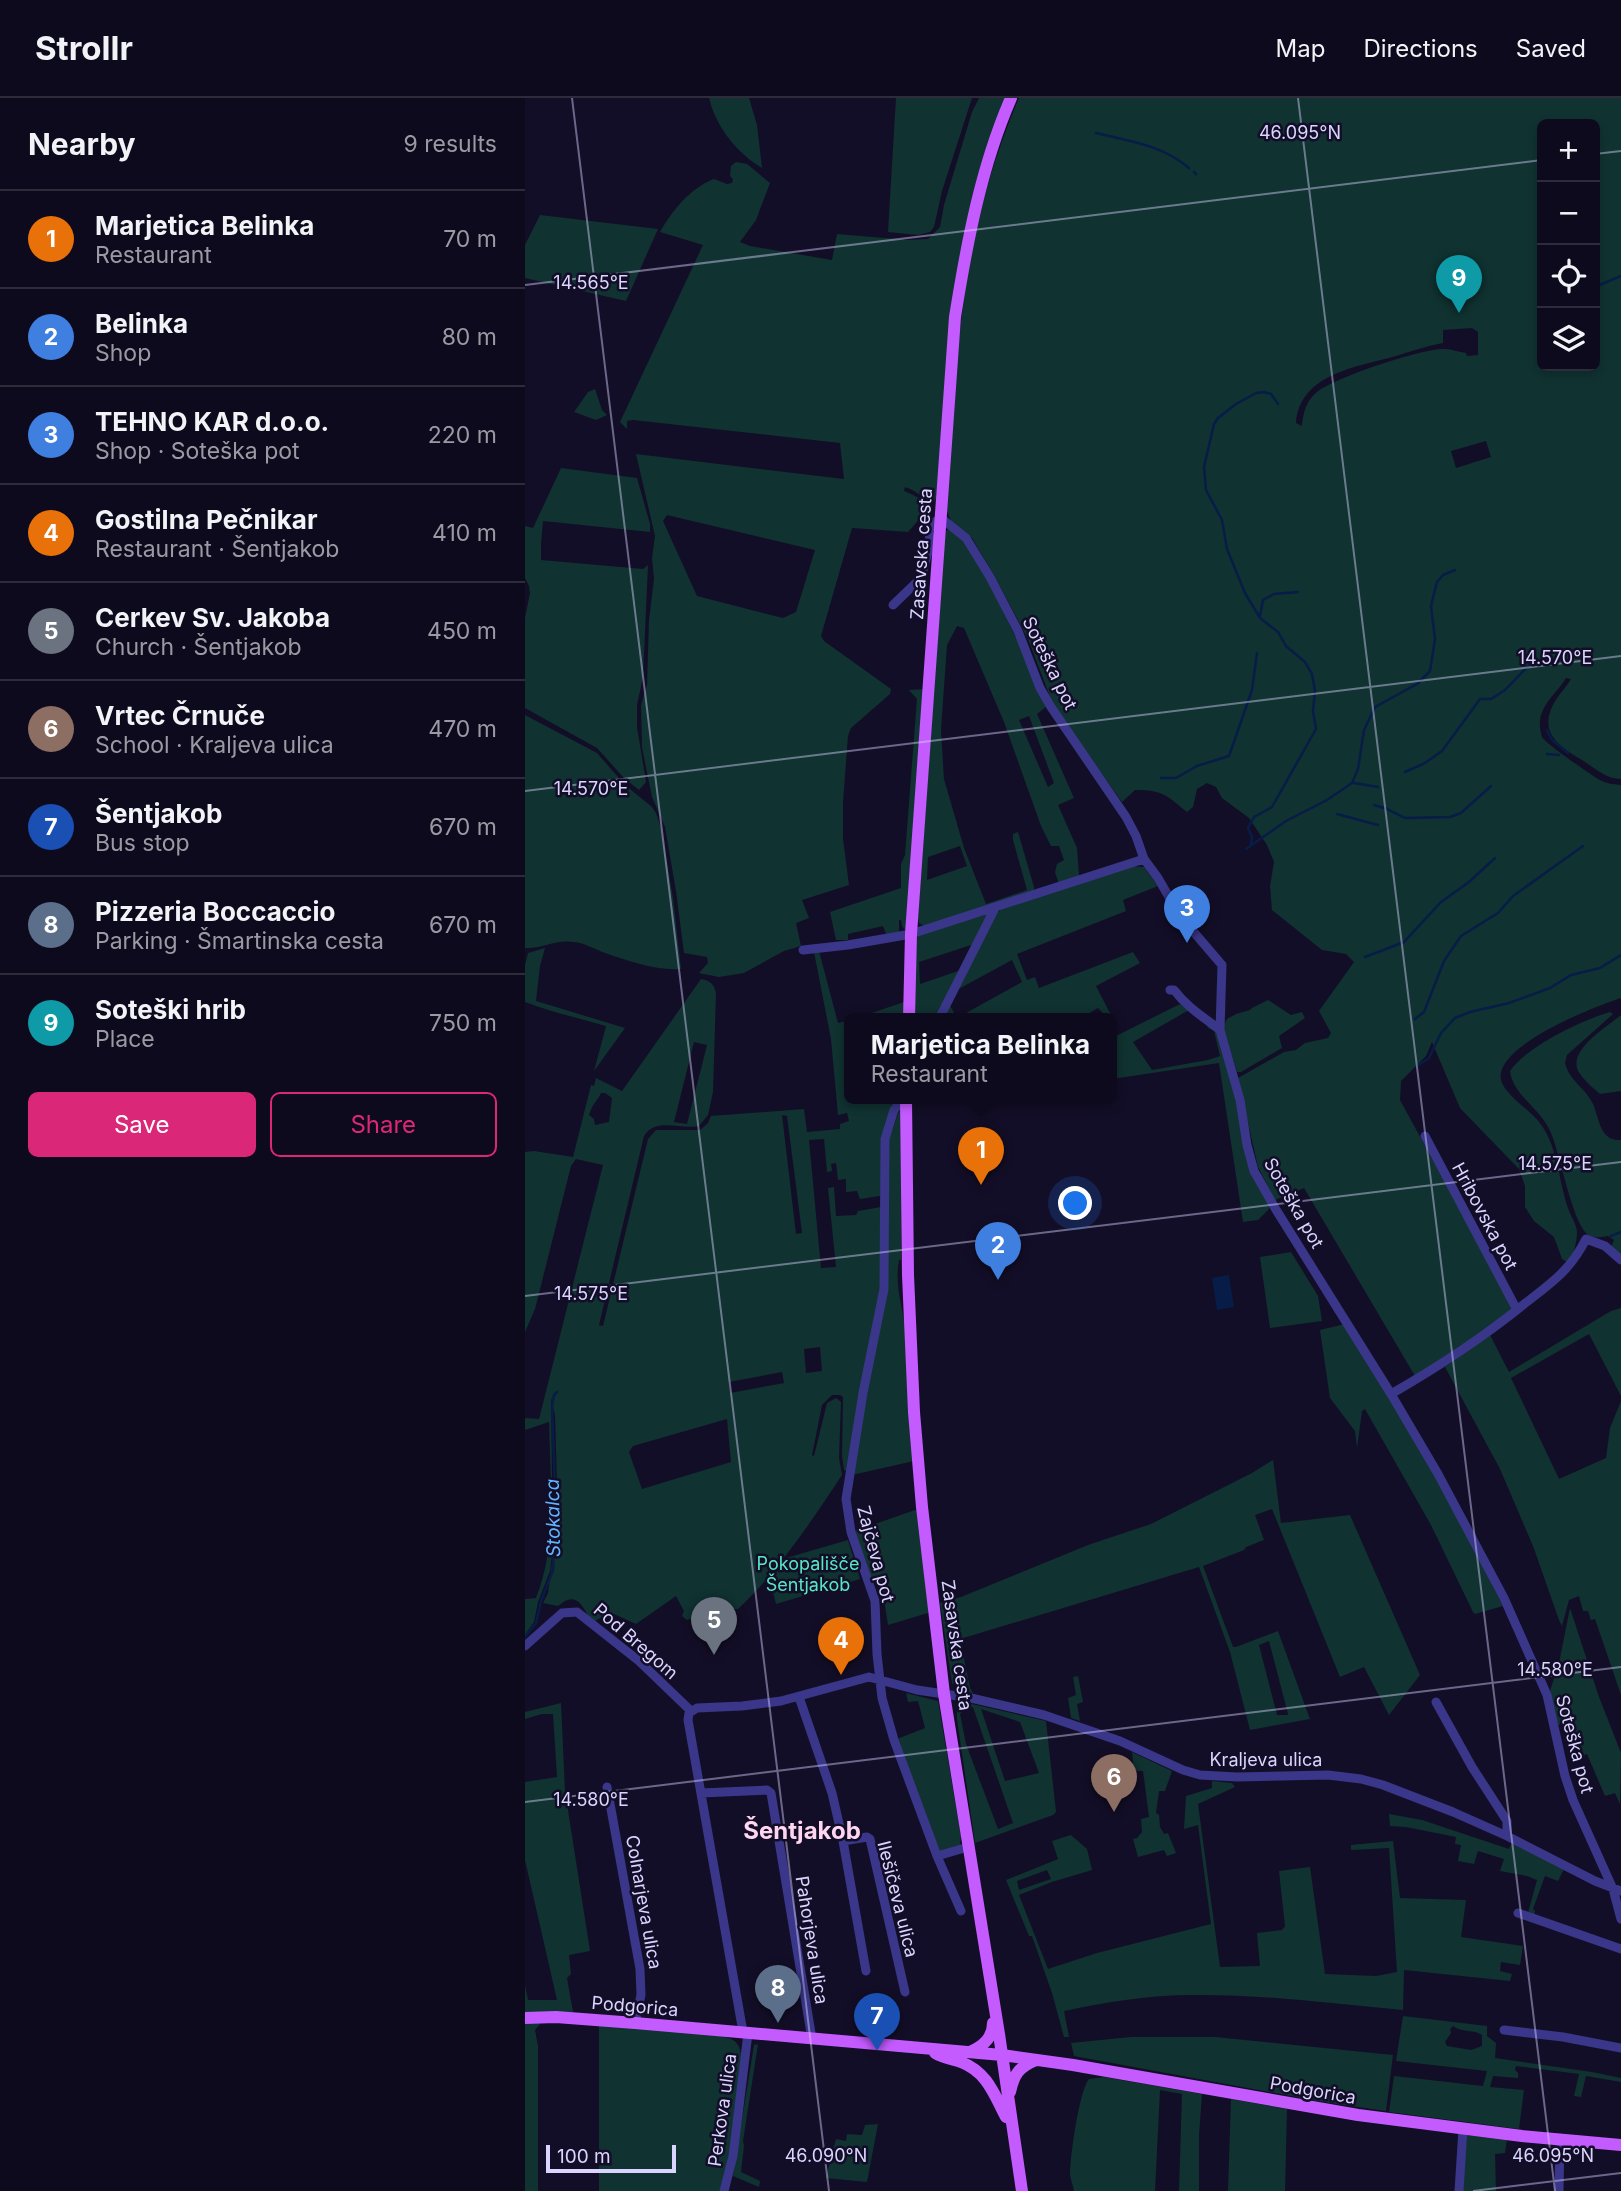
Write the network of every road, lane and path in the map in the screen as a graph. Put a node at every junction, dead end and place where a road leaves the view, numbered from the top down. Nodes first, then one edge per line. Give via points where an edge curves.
1 (1011, 98) edge
2 (941, 518) junction
3 (893, 604) dead end
4 (1144, 859) junction
5 (995, 908) junction
6 (911, 934) junction
7 (803, 950) dead end
8 (1170, 990) dead end
9 (909, 1013) edge
10 (942, 1013) edge
11 (1220, 1030) junction
12 (899, 1104) edge
13 (904, 1104) edge
14 (1425, 1136) dead end
15 (1621, 1260) edge
16 (1517, 1310) junction
17 (1391, 1394) junction
18 (525, 1646) edge
19 (879, 1681) junction
20 (944, 1694) junction
21 (799, 1697) junction
22 (1436, 1702) dead end
23 (691, 1711) junction
24 (607, 1787) dead end
25 (701, 1793) junction
26 (1507, 1836) junction
27 (843, 1841) junction
28 (968, 1847) junction
29 (937, 1856) junction
30 (1617, 1890) edge
31 (961, 1911) dead end
32 (1518, 1913) dead end
33 (1621, 1919) edge
34 (1621, 1949) edge
35 (866, 1971) dead end
36 (905, 1992) dead end
37 (993, 2001) junction
38 (525, 2018) edge
39 (635, 2023) junction
40 (1504, 2030) dead end
41 (746, 2033) junction
42 (812, 2039) junction
43 (1621, 2048) edge
44 (929, 2049) junction
45 (970, 2052) junction
46 (1002, 2055) junction
47 (1036, 2060) junction
48 (1008, 2101) junction
49 (1011, 2127) junction
50 (1463, 2129) junction
51 (1560, 2139) junction
52 (1621, 2145) edge
53 (725, 2191) edge
54 (1022, 2191) edge
55 (1459, 2191) edge
56 (1559, 2191) edge

1 - 2 main road, Zasavska cesta via 977,202 955,317
2 - 3 street via 929,530 921,578
2 - 4 street, Soteška pot via 966,538 990,577 1040,688 1126,817
2 - 6 main road, Zasavska cesta
4 - 5 street
4 - 11 street, Soteška pot via 1180,916 1222,965
5 - 6 street
5 - 10 street
6 - 7 street
6 - 9 main road, Zasavska cesta
8 - 11 street
11 - 17 street, Soteška pot via 1254,1171
12 - 19 street, Zajčeva pot via 885,1139 884,1289 846,1499 851,1532 875,1601
13 - 20 main road, Zasavska cesta via 914,1412
14 - 16 street, Hribovska pot
15 - 16 street via 1605,1245 1586,1239 1565,1272
16 - 17 street via 1445,1363
17 - 30 street, Soteška pot via 1497,1586 1542,1682 1573,1800
18 - 23 street, Pod Bregom via 562,1613 577,1612 639,1661
19 - 20 street
19 - 21 street via 866,1677
19 - 29 street, Zajčeva pot via 894,1740
20 - 26 street, Kraljeva ulica via 1044,1715 1200,1775 1319,1774 1361,1779
20 - 28 main road, Zasavska cesta
21 - 23 street
21 - 27 street via 830,1785
22 - 26 street via 1507,1821
23 - 25 street via 688,1720
24 - 39 street, Colnarjeva ulica via 639,1960 641,1995
25 - 41 street
25 - 42 street, Pahorjeva ulica via 771,1793
26 - 30 street, Kraljeva ulica
27 - 35 street
27 - 36 street, Ilešičeva ulica via 870,1839
28 - 29 street
28 - 37 main road, Zasavska cesta
29 - 31 street, Zajčeva pot
30 - 33 street, Soteška pot
32 - 34 street
37 - 45 main road via 991,2036
37 - 46 main road, Zasavska cesta
38 - 39 main road, Podgorica
39 - 41 main road, Podgorica
40 - 43 street
41 - 42 main road, Podgorica
41 - 53 street, Perkova ulica
42 - 44 main road, Podgorica
44 - 45 main road, Podgorica
44 - 49 main road via 983,2077
45 - 46 main road, Podgorica
46 - 47 main road, Podgorica
46 - 48 main road, Zasavska cesta
47 - 48 main road via 1016,2072
47 - 50 main road, Podgorica via 1317,2109
48 - 49 main road, Zasavska cesta
49 - 54 main road, Zasavska cesta
50 - 51 main road, Podgorica
50 - 55 street
51 - 52 main road, Podgorica
51 - 56 street

